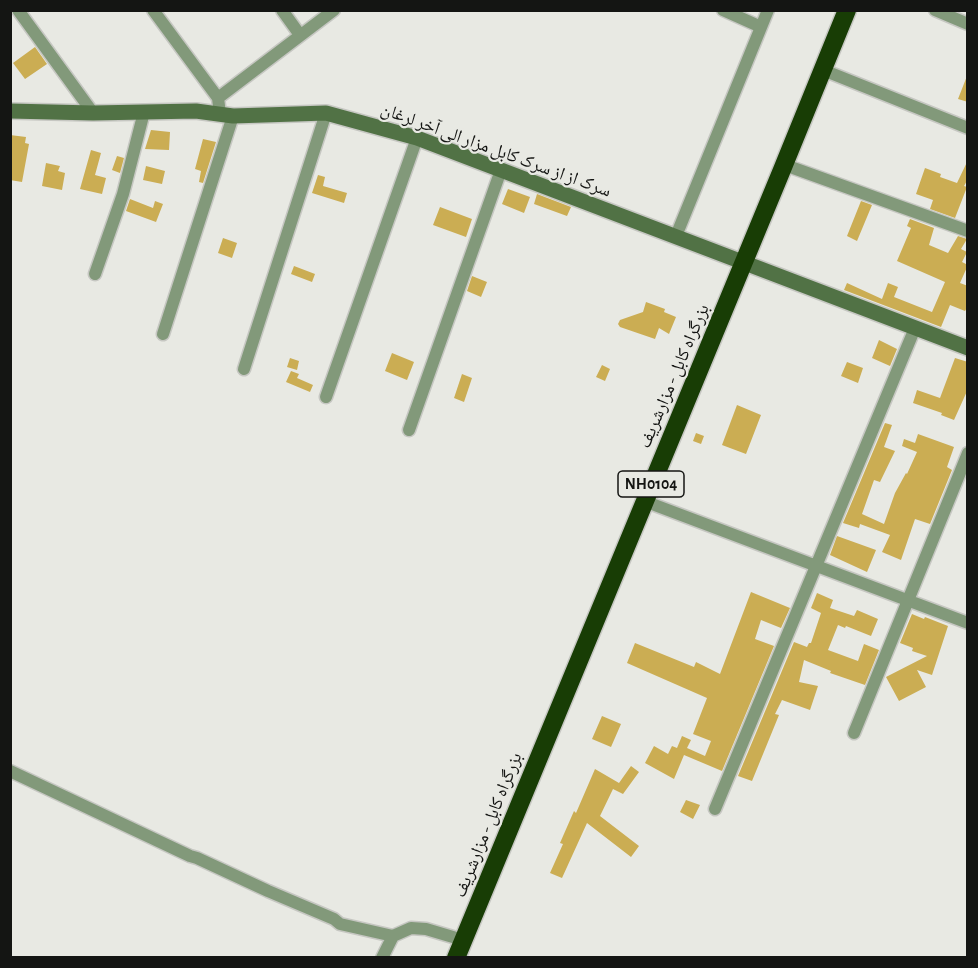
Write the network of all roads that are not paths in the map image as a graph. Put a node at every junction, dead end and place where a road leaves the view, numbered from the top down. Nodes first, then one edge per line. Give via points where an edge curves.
1 (18, 10) edge
2 (153, 10) edge
3 (282, 10) edge
4 (334, 10) edge
5 (723, 10) edge
6 (768, 10) edge
7 (847, 10) edge
8 (934, 10) edge
9 (968, 24) edge
10 (761, 27) junction
11 (300, 35) junction
12 (823, 70) junction
13 (218, 98) junction
14 (10, 111) edge
15 (144, 112) junction
16 (93, 113) junction
17 (326, 113) junction
18 (226, 115) junction
19 (968, 128) edge
20 (417, 138) junction
21 (785, 165) junction
22 (501, 170) junction
23 (968, 231) edge
24 (676, 236) junction
25 (746, 262) junction
26 (95, 274) dead end
27 (915, 328) junction
28 (163, 334) dead end
29 (968, 348) edge
30 (244, 369) dead end
31 (326, 397) dead end
32 (409, 430) dead end
33 (968, 453) edge
34 (644, 501) junction
35 (816, 566) junction
36 (908, 601) junction
37 (968, 623) edge
38 (854, 733) dead end
39 (10, 771) edge
40 (715, 809) dead end
41 (393, 936) junction
42 (463, 940) junction
43 (382, 957) edge
44 (456, 957) edge

1 - 16 street
2 - 13 street
3 - 11 street
4 - 11 street
5 - 10 street
6 - 10 street
7 - 12 highway, بزرگراه کابل - مزارشریف / NH0104
8 - 9 street
10 - 24 street
11 - 13 street
12 - 19 street
12 - 21 highway, بزرگراه کابل - مزارشریف / NH0104
13 - 18 street
14 - 16 street, سرک از از سرک کابل مزار الی آخر لرغان
15 - 16 street, سرک از از سرک کابل مزار الی آخر لرغان
15 - 18 street, سرک از از سرک کابل مزار الی آخر لرغان
15 - 26 street via 123,194
17 - 18 street, سرک از از سرک کابل مزار الی آخر لرغان
17 - 20 street, سرک از از سرک کابل مزار الی آخر لرغان
17 - 30 street
18 - 28 street
20 - 22 street, سرک از از سرک کابل مزار الی آخر لرغان
20 - 31 street
21 - 23 street
21 - 25 highway, بزرگراه کابل - مزارشریف / NH0104
22 - 24 street, سرک از از سرک کابل مزار الی آخر لرغان
22 - 32 street
24 - 25 street, سرک از از سرک کابل مزار الی آخر لرغان
25 - 27 street, سرک از از سرک کابل مزار الی آخر لرغان
25 - 34 highway, بزرگراه کابل - مزارشریف / NH0104
27 - 29 street, سرک از از سرک کابل مزار الی آخر لرغان
27 - 35 street
33 - 36 street
34 - 35 street
34 - 42 highway, بزرگراه کابل - مزارشریف / NH0104
35 - 36 street
35 - 40 street
36 - 37 street
36 - 38 street
39 - 41 street via 340,924
41 - 42 street via 411,928
41 - 43 street
42 - 44 highway, بزرگراه کابل - مزارشریف / NH0104

